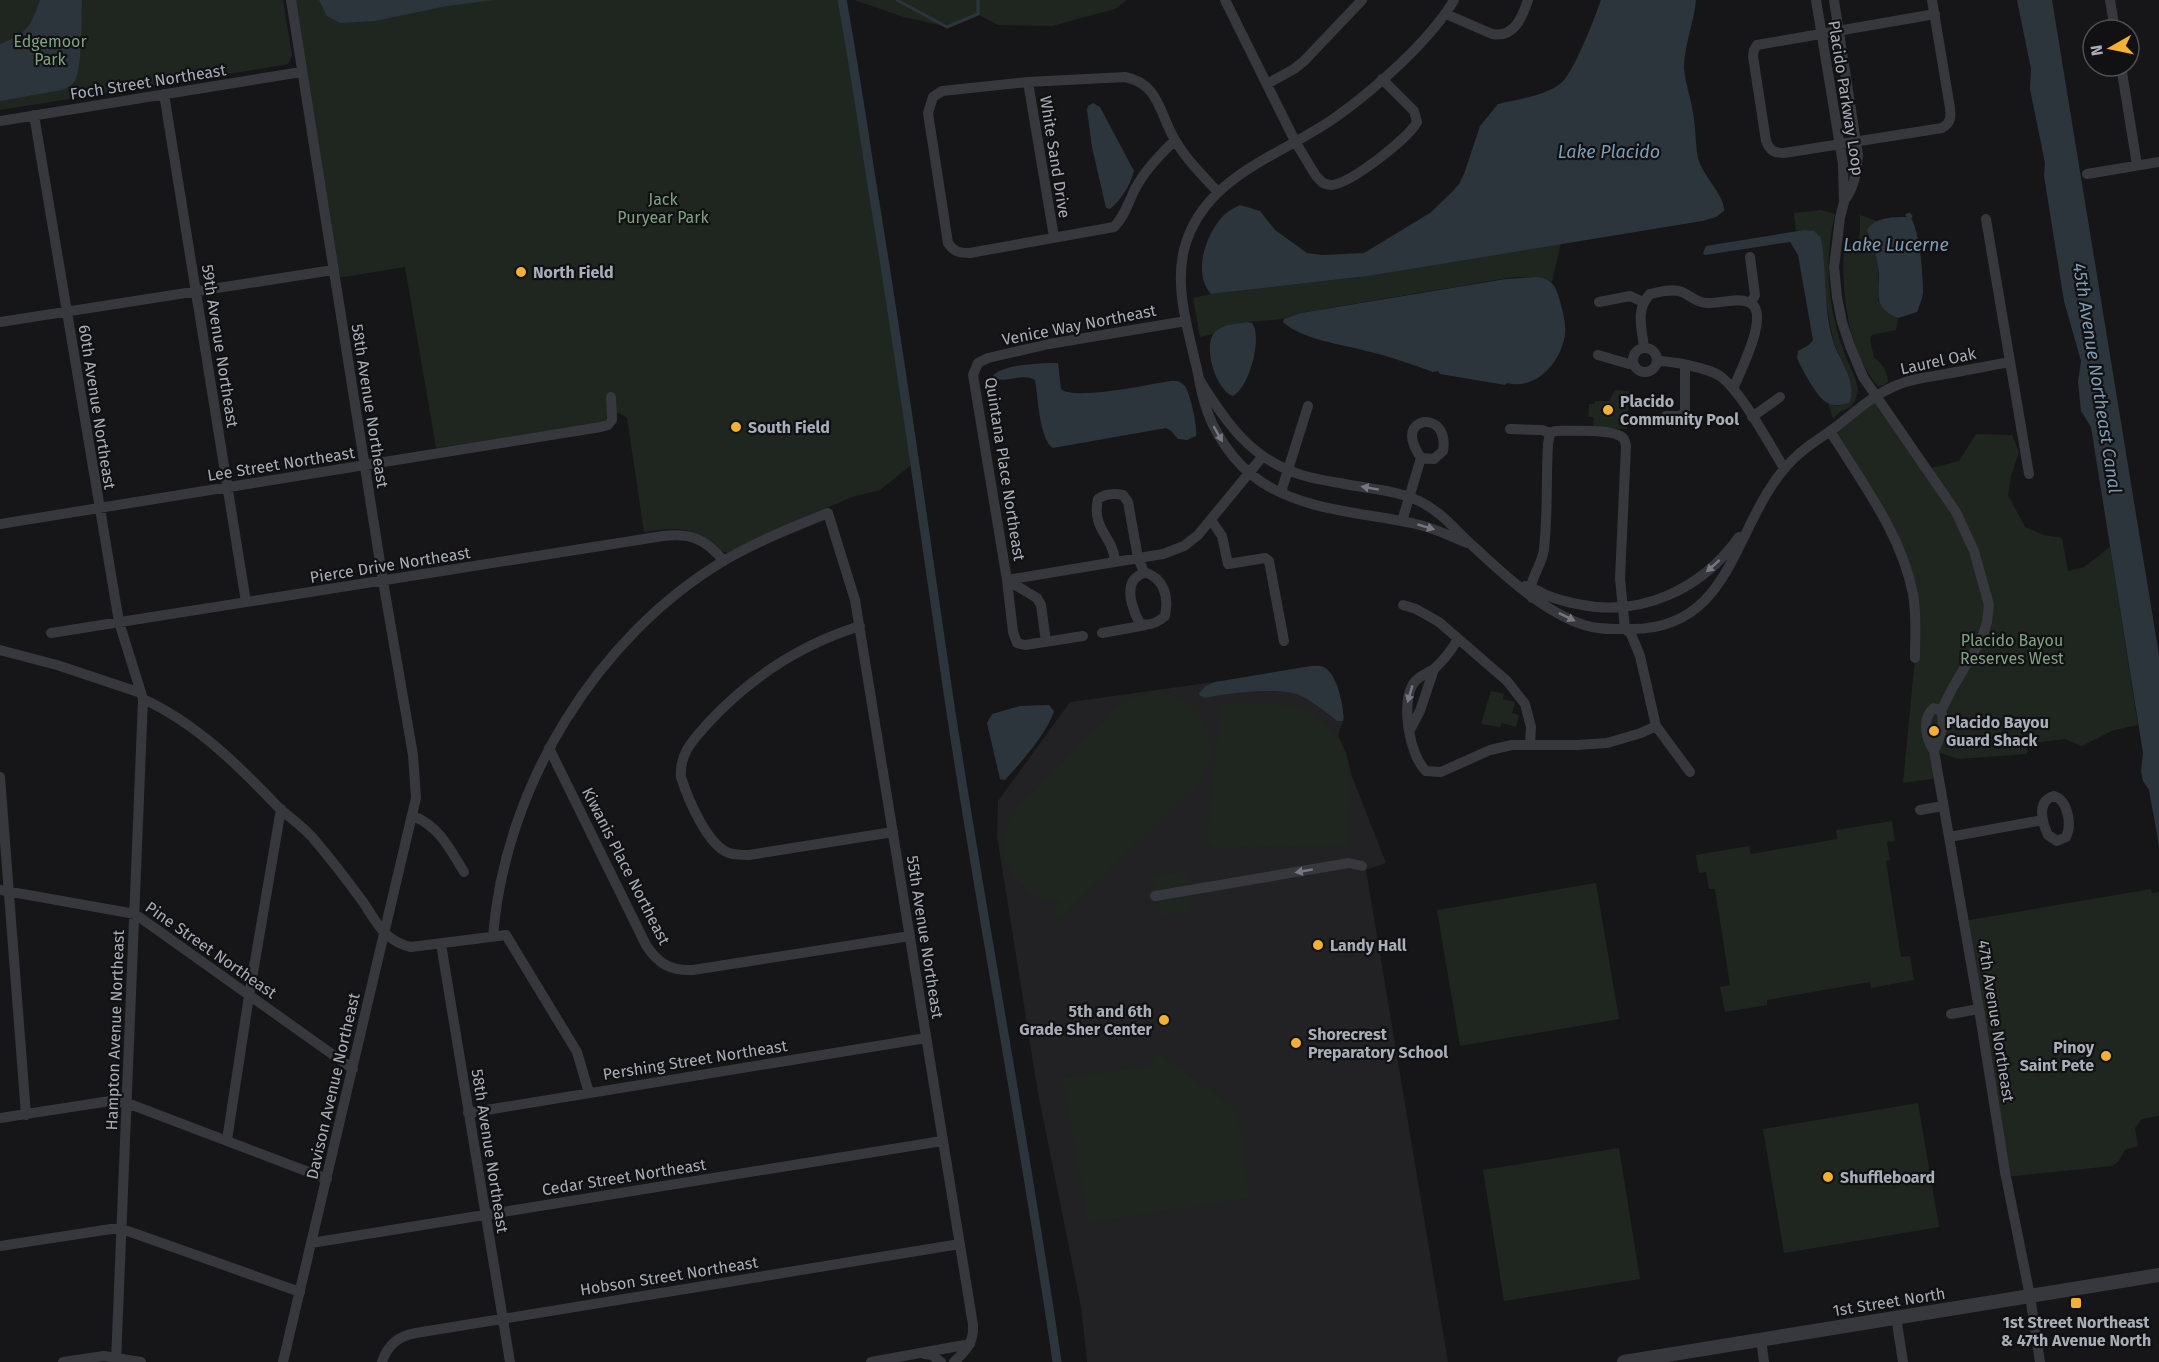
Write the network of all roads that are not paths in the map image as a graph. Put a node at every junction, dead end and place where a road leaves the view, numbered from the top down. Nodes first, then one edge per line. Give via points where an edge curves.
1 (291, 0) edge
2 (1225, 0) edge
3 (1362, 0) edge
4 (1454, 0) edge
5 (1528, 0) edge
6 (1816, 0) edge
7 (1834, 0) edge
8 (1932, 0) edge
9 (2110, 0) edge
10 (1446, 14) junction
11 (1935, 14) junction
12 (2113, 18) edge
13 (1840, 31) junction
14 (1821, 34) junction
15 (301, 72) junction
16 (2123, 78) edge
17 (1382, 79) junction
18 (1028, 82) junction
19 (1267, 84) junction
20 (164, 94) junction
21 (34, 115) junction
22 (0, 121) edge
23 (1174, 140) junction
24 (1857, 141) junction
25 (1296, 143) junction
26 (1840, 144) junction
27 (2159, 162) edge
28 (2137, 165) junction
29 (2087, 174) dead end
30 (1217, 191) junction
31 (1844, 202) junction
32 (1986, 219) dead end
33 (1053, 237) junction
34 (1750, 258) dead end
35 (333, 270) junction
36 (196, 291) junction
37 (1599, 302) dead end
38 (1643, 302) junction
39 (1751, 303) junction
40 (66, 312) junction
41 (1186, 321) junction
42 (0, 322) edge
43 (1644, 348) junction
44 (1598, 355) dead end
45 (1657, 361) junction
46 (2010, 362) junction
47 (978, 363) joint
48 (1634, 363) junction
49 (1684, 366) junction
50 (1199, 379) junction
51 (1732, 389) junction
52 (1876, 396) junction
53 (611, 397) dead end
54 (1780, 397) dead end
55 (1308, 406) dead end
56 (1666, 416) dead end
57 (1752, 417) junction
58 (1510, 429) dead end
59 (1830, 431) junction
60 (1550, 433) junction
61 (1263, 456) junction
62 (1421, 458) dead end
63 (364, 465) junction
64 (1785, 468) junction
65 (1289, 469) junction
66 (1250, 474) junction
67 (2029, 474) dead end
68 (227, 488) junction
69 (1281, 492) junction
70 (1409, 497) junction
71 (98, 509) junction
72 (1211, 520) junction
73 (1402, 521) junction
74 (1750, 522) junction
75 (0, 524) edge
76 (1473, 546) junction
77 (1138, 558) junction
78 (724, 561) junction
79 (1115, 561) junction
80 (1144, 572) junction
81 (1007, 579) junction
82 (383, 581) junction
83 (1527, 590) junction
84 (246, 602) junction
85 (1403, 605) dead end
86 (1623, 607) junction
87 (118, 622) junction
88 (1147, 625) junction
89 (860, 626) junction
90 (1628, 632) junction
91 (51, 633) dead end
92 (1102, 633) dead end
93 (1083, 636) dead end
94 (1458, 639) junction
95 (1284, 641) dead end
96 (1046, 642) junction
97 (0, 650) edge
98 (1915, 658) dead end
99 (1434, 669) junction
100 (142, 696) junction
101 (1941, 711) junction
102 (1656, 726) junction
103 (1410, 730) junction
104 (1530, 744) junction
105 (549, 748) junction
106 (1934, 751) junction
107 (1690, 772) dead end
108 (0, 777) edge
109 (1943, 806) junction
110 (281, 809) junction
111 (1920, 810) dead end
112 (413, 816) junction
113 (2043, 820) dead end
114 (893, 832) junction
115 (1949, 837) junction
116 (1362, 866) dead end
117 (448, 869) dead end
118 (4, 890) edge
119 (1155, 896) dead end
120 (135, 914) junction
121 (385, 933) junction
122 (493, 936) junction
123 (910, 936) junction
124 (441, 944) junction
125 (249, 996) junction
126 (1979, 1010) junction
127 (1951, 1014) dead end
128 (926, 1038) junction
129 (352, 1069) junction
130 (589, 1093) junction
131 (127, 1103) junction
132 (468, 1113) junction
133 (26, 1115) junction
134 (0, 1118) edge
135 (227, 1140) junction
136 (942, 1142) junction
137 (327, 1179) junction
138 (485, 1215) junction
139 (122, 1229) junction
140 (311, 1243) junction
141 (960, 1244) junction
142 (0, 1246) edge
143 (2159, 1275) edge
144 (300, 1292) junction
145 (2030, 1296) junction
146 (502, 1317) junction
147 (1896, 1317) junction
148 (1761, 1339) junction
149 (970, 1344) junction
150 (918, 1354) junction
151 (116, 1359) edge
152 (63, 1362) edge
153 (141, 1362) edge
154 (283, 1362) edge
155 (382, 1362) edge
156 (510, 1362) edge
157 (871, 1362) edge
158 (941, 1362) edge
159 (954, 1362) edge
160 (1624, 1362) edge
161 (1764, 1362) edge
162 (1903, 1362) edge
163 (2040, 1362) edge

1 - 15 street, 58th Avenue Northeast
2 - 19 street
3 - 19 street via 1304,61
4 - 10 street
5 - 10 street via 1514,29 1500,35
6 - 14 street, Placido Parkway Loop
7 - 13 street, Placido Parkway Loop
8 - 11 street
9 - 12 street
10 - 17 street
11 - 13 street
11 - 24 street via 1950,108 1948,124
13 - 14 street
13 - 24 street, Placido Parkway Loop
14 - 26 street, Placido Parkway Loop
14 - 26 street via 1762,43 1754,50 1766,141 1775,153
15 - 20 street, Foch Street Northeast
15 - 35 street, 58th Avenue Northeast
16 - 28 street
17 - 25 street via 1335,118
17 - 25 street via 1414,111 1417,122 1382,157 1334,185 1323,183 1316,176
18 - 23 street via 1125,77 1138,80 1154,96
18 - 33 street, White Sand Drive
18 - 33 street via 942,91 933,97 928,113 948,243 958,253 970,253
19 - 25 street
20 - 21 street, Foch Street Northeast
20 - 36 street, 59th Avenue Northeast
21 - 22 street, Foch Street Northeast
21 - 40 street, 60th Avenue Northeast
23 - 30 street
23 - 33 street via 1146,170 1122,220 1114,227
24 - 26 street
24 - 31 street, Placido Parkway Loop via 1855,180
25 - 30 street via 1251,166
26 - 31 street, Placido Parkway Loop
27 - 28 street
28 - 29 street
30 - 41 street via 1202,211 1184,249 1181,270
31 - 52 street, Placido Parkway Loop via 1834,267 1837,297 1851,349
32 - 46 street
34 - 39 street via 1755,295
35 - 36 street
35 - 63 street, 58th Avenue Northeast
36 - 40 street
36 - 68 street, 59th Avenue Northeast
37 - 38 street via 1630,296
38 - 39 street via 1650,294 1673,290 1703,303
38 - 43 street via 1640,314
39 - 51 street via 1758,316 1756,331
40 - 42 street
40 - 71 street, 60th Avenue Northeast
41 - 47 street, Venice Way Northeast via 1049,344
41 - 50 street
43 - 45 street via 1653,351
43 - 48 street via 1636,352
44 - 48 street
45 - 48 street via 1647,372
45 - 49 street
46 - 52 street, Laurel Oak via 1902,383
46 - 67 street
47 - 81 street, Quintana Place Northeast via 974,375
49 - 51 street via 1719,375
49 - 56 street via 1685,411 1681,416
50 - 61 street via 1234,432
50 -> 66 street via 1212,423
51 - 57 street
52 - 59 street
52 - 101 street, 47th Avenue Northeast via 1956,512 1986,589 1988,622
53 - 63 street, Lee Street Northeast via 612,420 601,427
54 - 57 street
55 - 65 street
57 - 64 street
58 - 60 street
59 - 64 street
59 - 98 street via 1893,532 1905,564 1916,615
60 - 83 street via 1544,549 1540,567
60 - 86 street via 1610,433 1625,442 1620,579
61 - 65 street
61 - 66 street
62 - 70 street
63 - 68 street, Lee Street Northeast
63 - 82 street, 58th Avenue Northeast
64 - 74 street via 1769,487
65 - 69 street
70 -> 65 street via 1303,476
66 - 69 street
66 - 72 street
68 - 71 street, Lee Street Northeast
68 - 84 street, 59th Avenue Northeast
69 - 73 street via 1309,504
70 - 73 street
70 - 76 street via 1432,508
71 - 75 street, Lee Street Northeast
71 - 87 street, 60th Avenue Northeast
72 - 77 street via 1184,546
72 - 95 street via 1222,536 1228,564 1265,558 1269,561
73 -> 76 street
74 -> 86 street via 1723,558 1696,581 1662,598
74 - 90 street via 1725,576 1703,602 1661,626
76 - 83 street
77 - 79 street
77 - 79 street via 1128,502 1123,495 1104,495 1098,499 1097,517
77 - 80 street
78 - 82 street, Pierce Drive Northeast via 708,544 675,534
78 - 89 street, 55th Avenue Northeast via 784,530 828,513 852,585
78 - 105 street via 669,601 625,641 574,706
79 - 81 street
80 - 88 street via 1131,584 1135,615 1140,624
80 - 88 street via 1160,580 1166,609 1157,623
81 - 96 street via 1037,598
81 - 96 street, Quintana Place Northeast via 1017,643
82 - 84 street, Pierce Drive Northeast
82 - 112 street, 58th Avenue Northeast via 413,755
83 - 86 street via 1580,605
83 -> 90 street via 1561,615 1584,625
84 - 87 street, Pierce Drive Northeast
85 - 94 street via 1426,614
86 - 90 street
87 - 91 street, Pierce Drive Northeast
87 - 100 street, 60th Avenue Northeast
88 - 92 street
89 - 114 street, 55th Avenue Northeast
89 - 114 street via 814,644 763,674 734,697 685,750 681,777 706,832 729,853 748,855
90 - 102 street via 1640,656
93 - 96 street
94 - 99 street
94 - 104 street via 1519,694 1528,715
97 - 100 street via 57,665
99 - 103 street
99 -> 103 street via 1418,677 1409,692
100 - 110 street via 196,732
100 - 120 street, Hampton Avenue Northeast
101 - 106 street, 47th Avenue Northeast via 1942,727
101 - 106 street, 47th Avenue Northeast via 1934,708 1927,718 1928,742
102 - 104 street via 1607,743
102 - 107 street
103 - 104 street via 1415,757 1426,771 1433,773 1490,750
105 - 122 street via 513,832 500,881
105 - 123 street, Kiwanis Place Northeast via 646,945 667,967 693,970
106 - 109 street, 47th Avenue Northeast
108 - 118 street
109 - 111 street
109 - 115 street, 47th Avenue Northeast
110 - 121 street via 331,860
110 - 125 street
112 - 117 street via 436,830 461,868
112 - 121 street, Davison Avenue Northeast
113 - 115 street
114 - 123 street, 55th Avenue Northeast
115 - 126 street, 47th Avenue Northeast
116 -> 119 street via 1349,863
118 - 120 street, Pine Street Northeast
118 - 133 street
120 - 125 street, Pine Street Northeast
120 - 131 street, Hampton Avenue Northeast
121 - 124 street via 402,946
121 - 129 street, Davison Avenue Northeast
122 - 124 street
122 - 130 street via 506,935 557,1018 579,1058
123 - 128 street, 55th Avenue Northeast
124 - 132 street, 58th Avenue Northeast
125 - 129 street, Pine Street Northeast
125 - 135 street
126 - 127 street
126 - 145 street, 47th Avenue Northeast
128 - 130 street, Pershing Street Northeast
128 - 136 street, 55th Avenue Northeast
129 - 137 street, Davison Avenue Northeast
130 - 132 street, Pershing Street Northeast
131 - 133 street via 110,1101
131 - 135 street
131 - 139 street, Hampton Avenue Northeast
132 - 138 street, 58th Avenue Northeast
133 - 134 street
135 - 137 street
136 - 138 street, Cedar Street Northeast
136 - 141 street, 55th Avenue Northeast
137 - 140 street, Davison Avenue Northeast
138 - 140 street, Cedar Street Northeast
138 - 146 street, 58th Avenue Northeast
139 - 142 street
139 - 144 street
139 - 151 street, Hampton Avenue Northeast
140 - 144 street, Davison Avenue Northeast
141 - 146 street, Hobson Street Northeast
141 - 149 street, 55th Avenue Northeast via 973,1325
143 - 145 street, 1st Street North
144 - 154 street, Davison Avenue Northeast
145 - 147 street, 1st Street North
145 - 163 street, 47th Avenue Northeast
146 - 155 street, Hobson Street Northeast via 405,1335 388,1348
146 - 156 street, 58th Avenue Northeast
147 - 148 street, 1st Street North
147 - 162 street
148 - 160 street, 1st Street North
148 - 161 street
149 - 150 street
149 - 159 street
150 - 157 street
150 - 158 street via 932,1355
151 - 152 street via 104,1356
151 - 153 street

